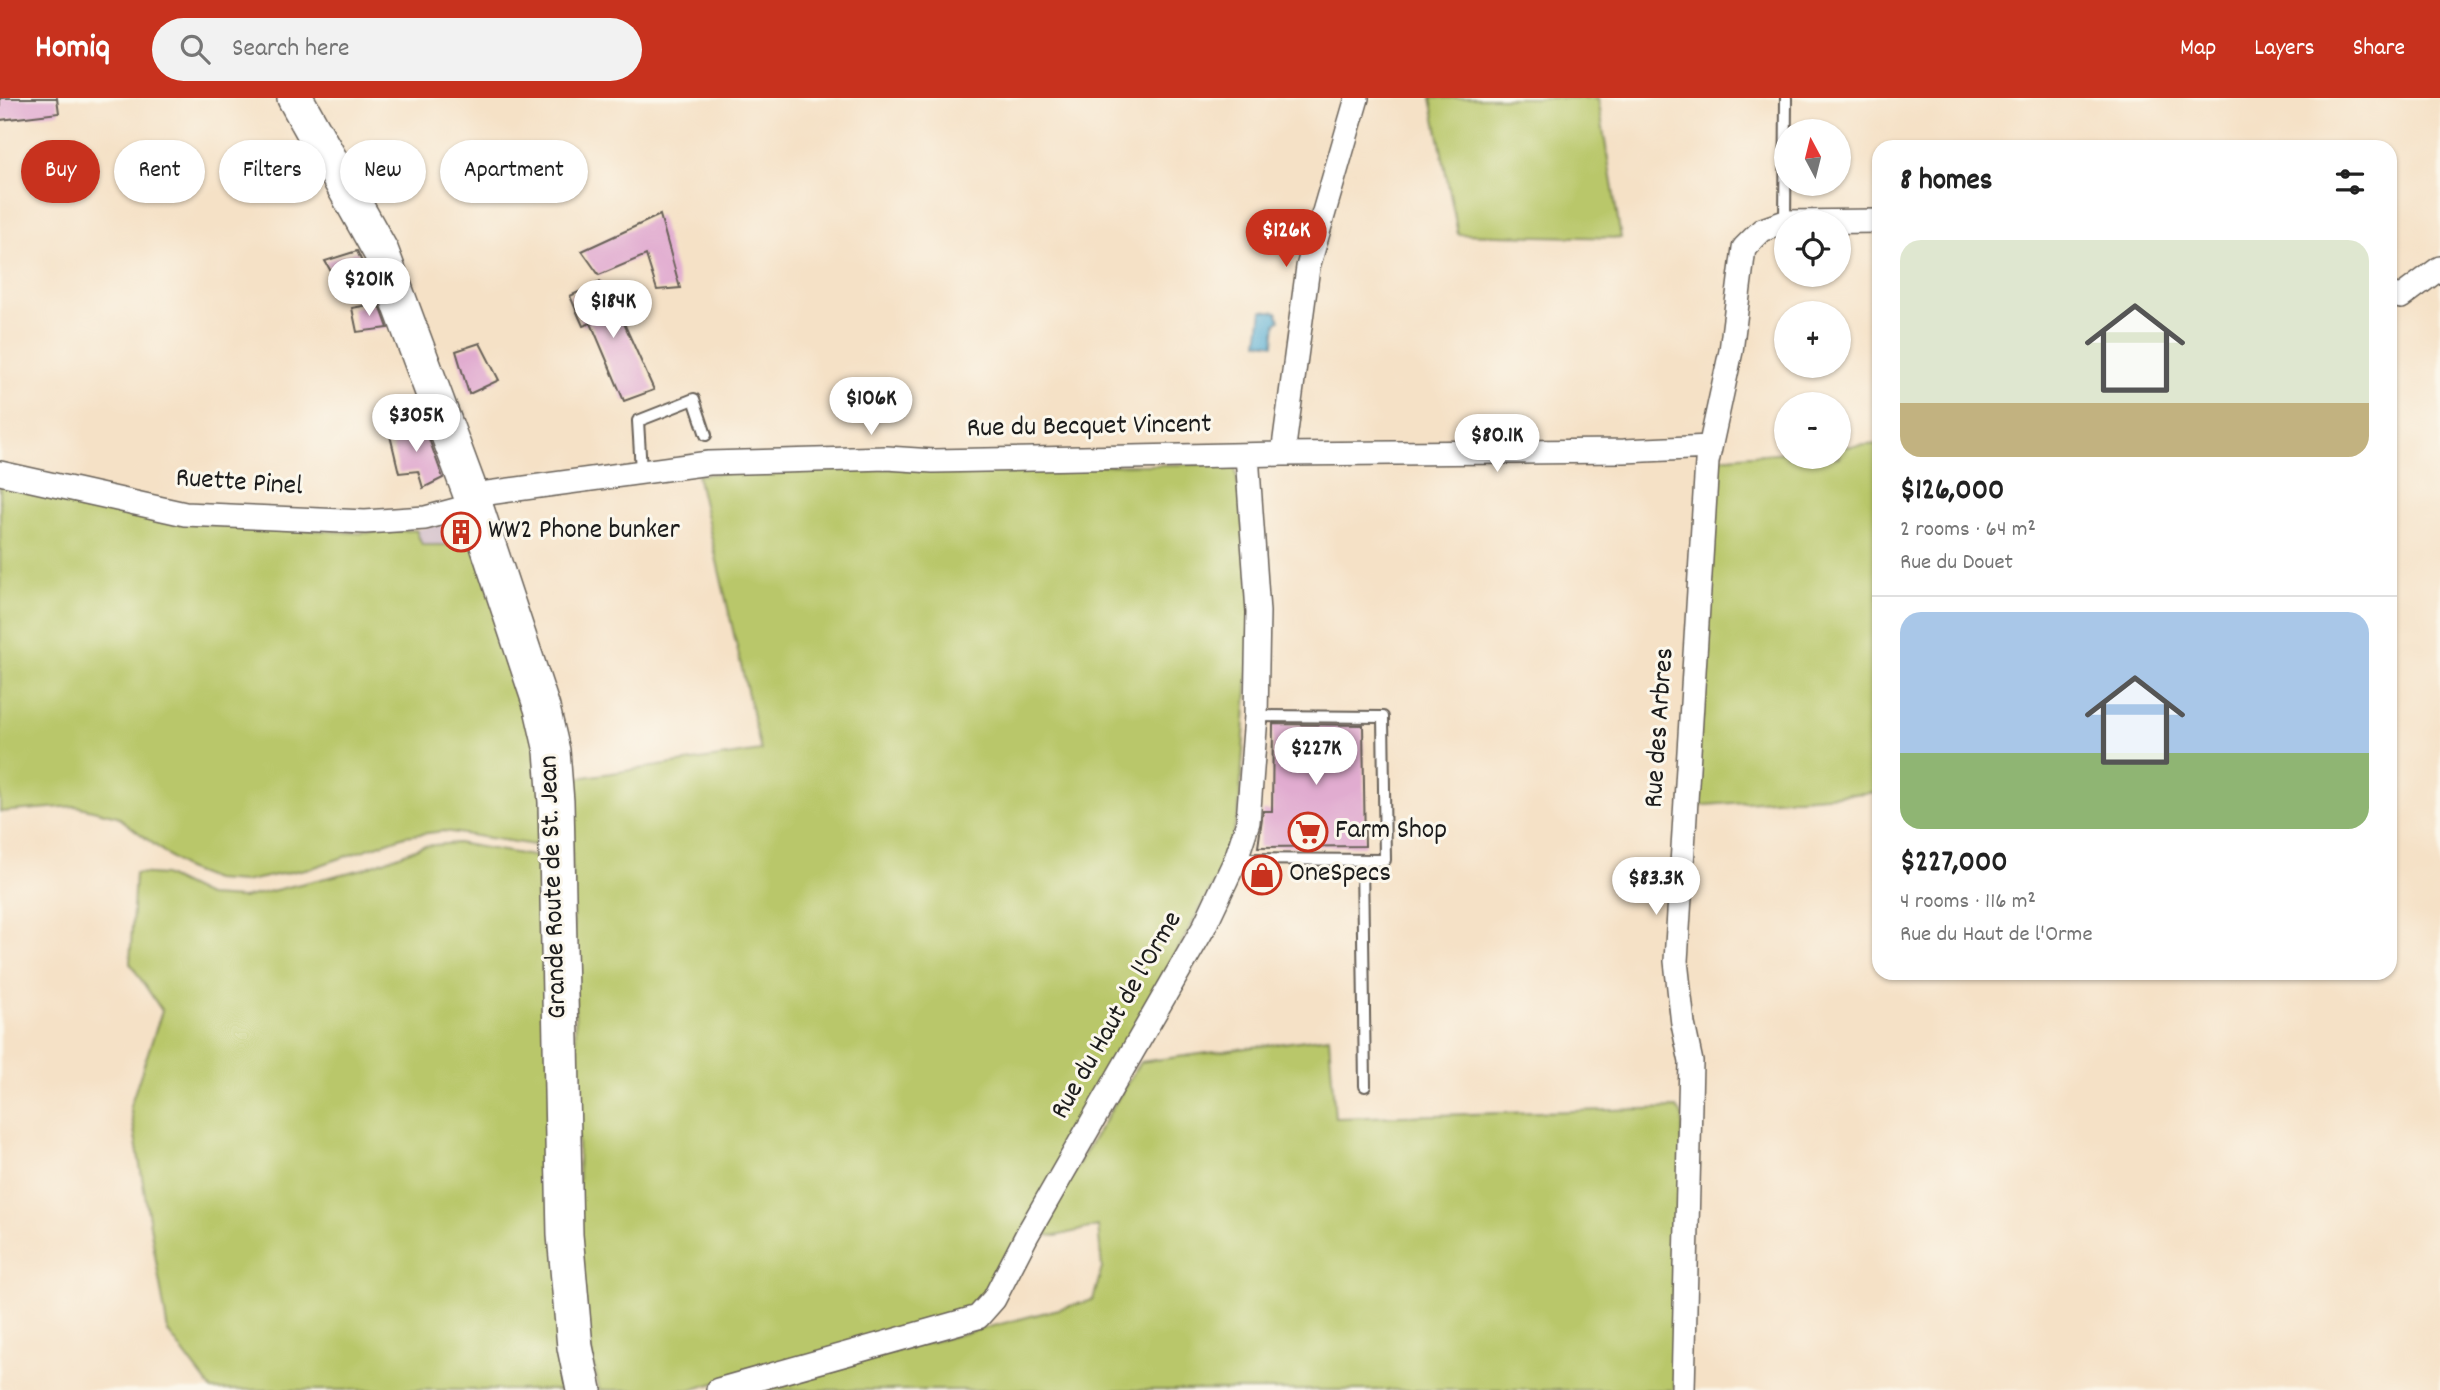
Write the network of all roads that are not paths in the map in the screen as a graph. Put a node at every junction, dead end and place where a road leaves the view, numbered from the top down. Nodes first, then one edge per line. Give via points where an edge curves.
1 (295, 98) edge
2 (1357, 98) edge
3 (1786, 98) edge
4 (1785, 210) edge
5 (1851, 221) edge
6 (1872, 221) edge
7 (1774, 226) edge
8 (2440, 268) edge
9 (2397, 295) edge
10 (706, 435) dead end
11 (1710, 447) junction
12 (1283, 454) junction
13 (1247, 455) junction
14 (640, 471) junction
15 (0, 473) edge
16 (473, 500) junction
17 (1256, 716) junction
18 (1236, 859) junction
19 (1362, 860) junction
20 (1366, 1086) dead end
21 (584, 1390) edge
22 (718, 1390) edge
23 (1683, 1390) edge

1 - 16 main road, Grande Route de St. Jean via 381,252
2 - 12 street via 1308,267
3 - 4 lane
5 - 6 street
7 - 11 street, Rue des Arbres via 1762,230 1744,248 1731,351
8 - 9 street
10 - 14 lane via 694,399 638,421
11 - 12 street, Rue du Becquet Vincent
11 - 23 street, Rue des Arbres via 1676,961 1691,1062
12 - 13 street, Rue du Becquet Vincent
13 - 14 street, Rue du Becquet Vincent via 887,458 709,463
13 - 17 street, Rue du Haut de l'Orme via 1258,612
14 - 16 street, Rue du Becquet Vincent via 488,492
15 - 16 street, Ruette Pinel via 185,514 365,522 425,518 459,509
16 - 21 main road, Grande Route de St. Jean via 552,751 565,1235 575,1348
17 - 18 street, Rue du Haut de l'Orme via 1248,822
17 - 19 lane via 1383,717 1385,860
18 - 19 lane
18 - 22 street, Rue du Haut de l'Orme via 1205,927 994,1300 978,1317
19 - 20 lane

